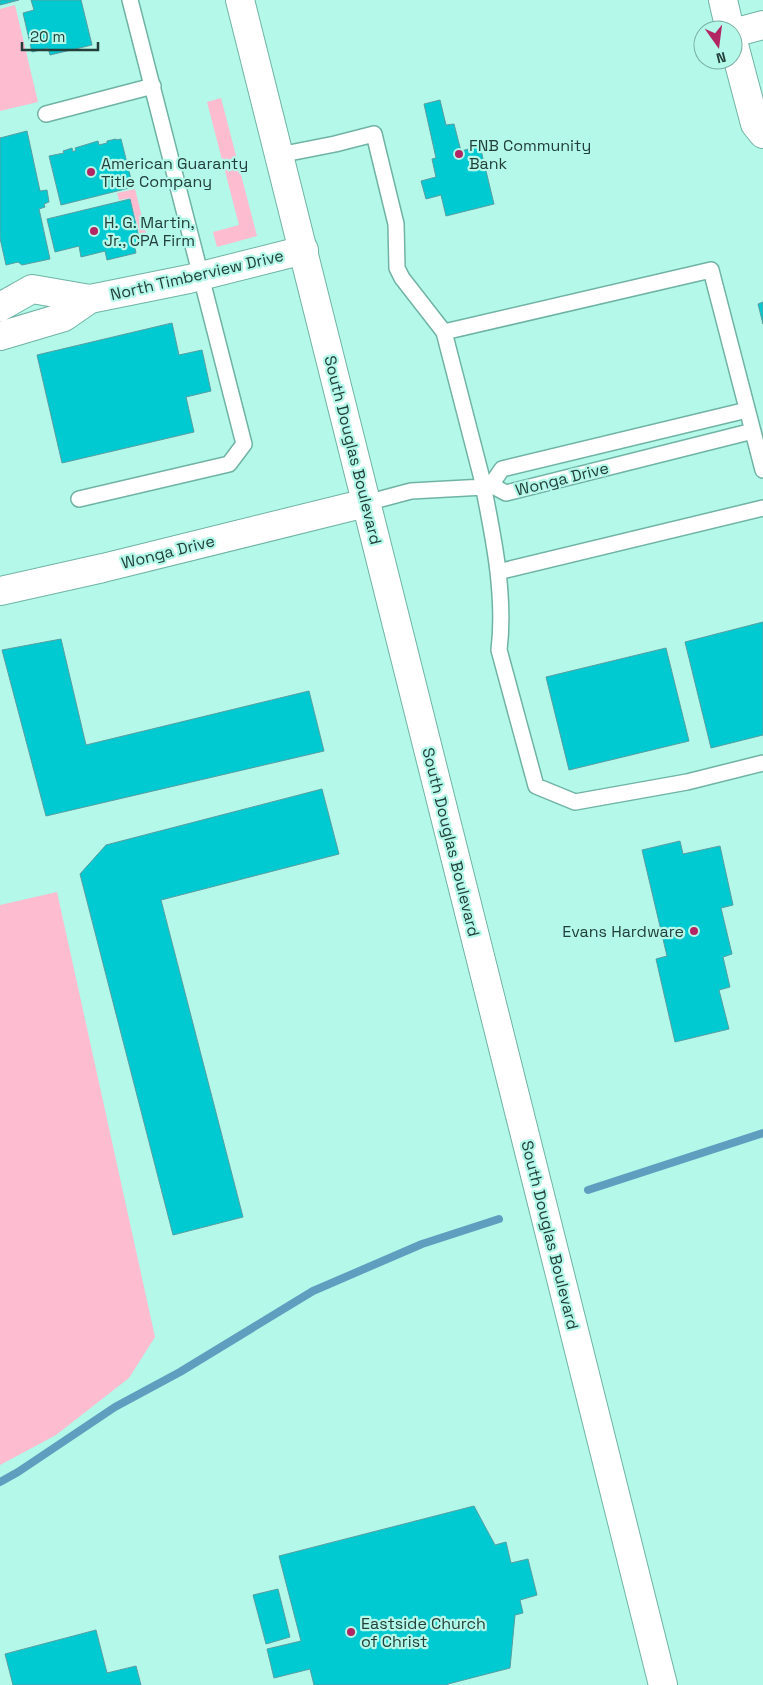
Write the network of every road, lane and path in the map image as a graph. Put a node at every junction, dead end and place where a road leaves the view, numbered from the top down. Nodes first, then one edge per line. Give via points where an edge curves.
1 (130, 0) edge
2 (240, 0) edge
3 (723, 0) edge
4 (728, 20) edge
5 (763, 25) edge
6 (743, 30) edge
7 (741, 70) edge
8 (152, 86) junction
9 (46, 114) dead end
10 (763, 134) edge
11 (280, 155) junction
12 (304, 250) junction
13 (202, 275) junction
14 (90, 299) junction
15 (0, 306) edge
16 (444, 332) junction
17 (0, 336) edge
18 (747, 410) junction
19 (753, 432) junction
20 (763, 470) edge
21 (487, 486) junction
22 (79, 499) dead end
23 (366, 503) junction
24 (763, 508) edge
25 (498, 572) junction
26 (0, 591) edge
27 (763, 764) edge
28 (662, 1685) edge

1 - 8 lane
2 - 11 main road, South Douglas Boulevard
3 - 4 main road
5 - 6 main road
7 - 10 main road via 755,124
8 - 9 lane
8 - 13 lane
11 - 12 main road, South Douglas Boulevard
11 - 16 lane via 374,134 396,224 397,268
12 - 13 main road, North Timberview Drive
12 - 23 main road, South Douglas Boulevard
13 - 14 main road, North Timberview Drive
13 - 22 lane via 244,444 229,464
14 - 15 main road, North Timberview Drive via 32,289
14 - 17 main road, North Timberview Drive via 64,317
16 - 18 lane via 711,270
16 - 21 lane
18 - 19 lane
18 - 21 lane, Wonga Drive via 502,470
19 - 20 lane
19 - 21 lane, Wonga Drive via 506,493
21 - 23 lane, Wonga Drive via 412,491
21 - 25 lane
23 - 26 main road, Wonga Drive
23 - 28 main road, South Douglas Boulevard
24 - 25 lane
25 - 27 lane via 502,627 499,650 536,786 575,802 687,782

